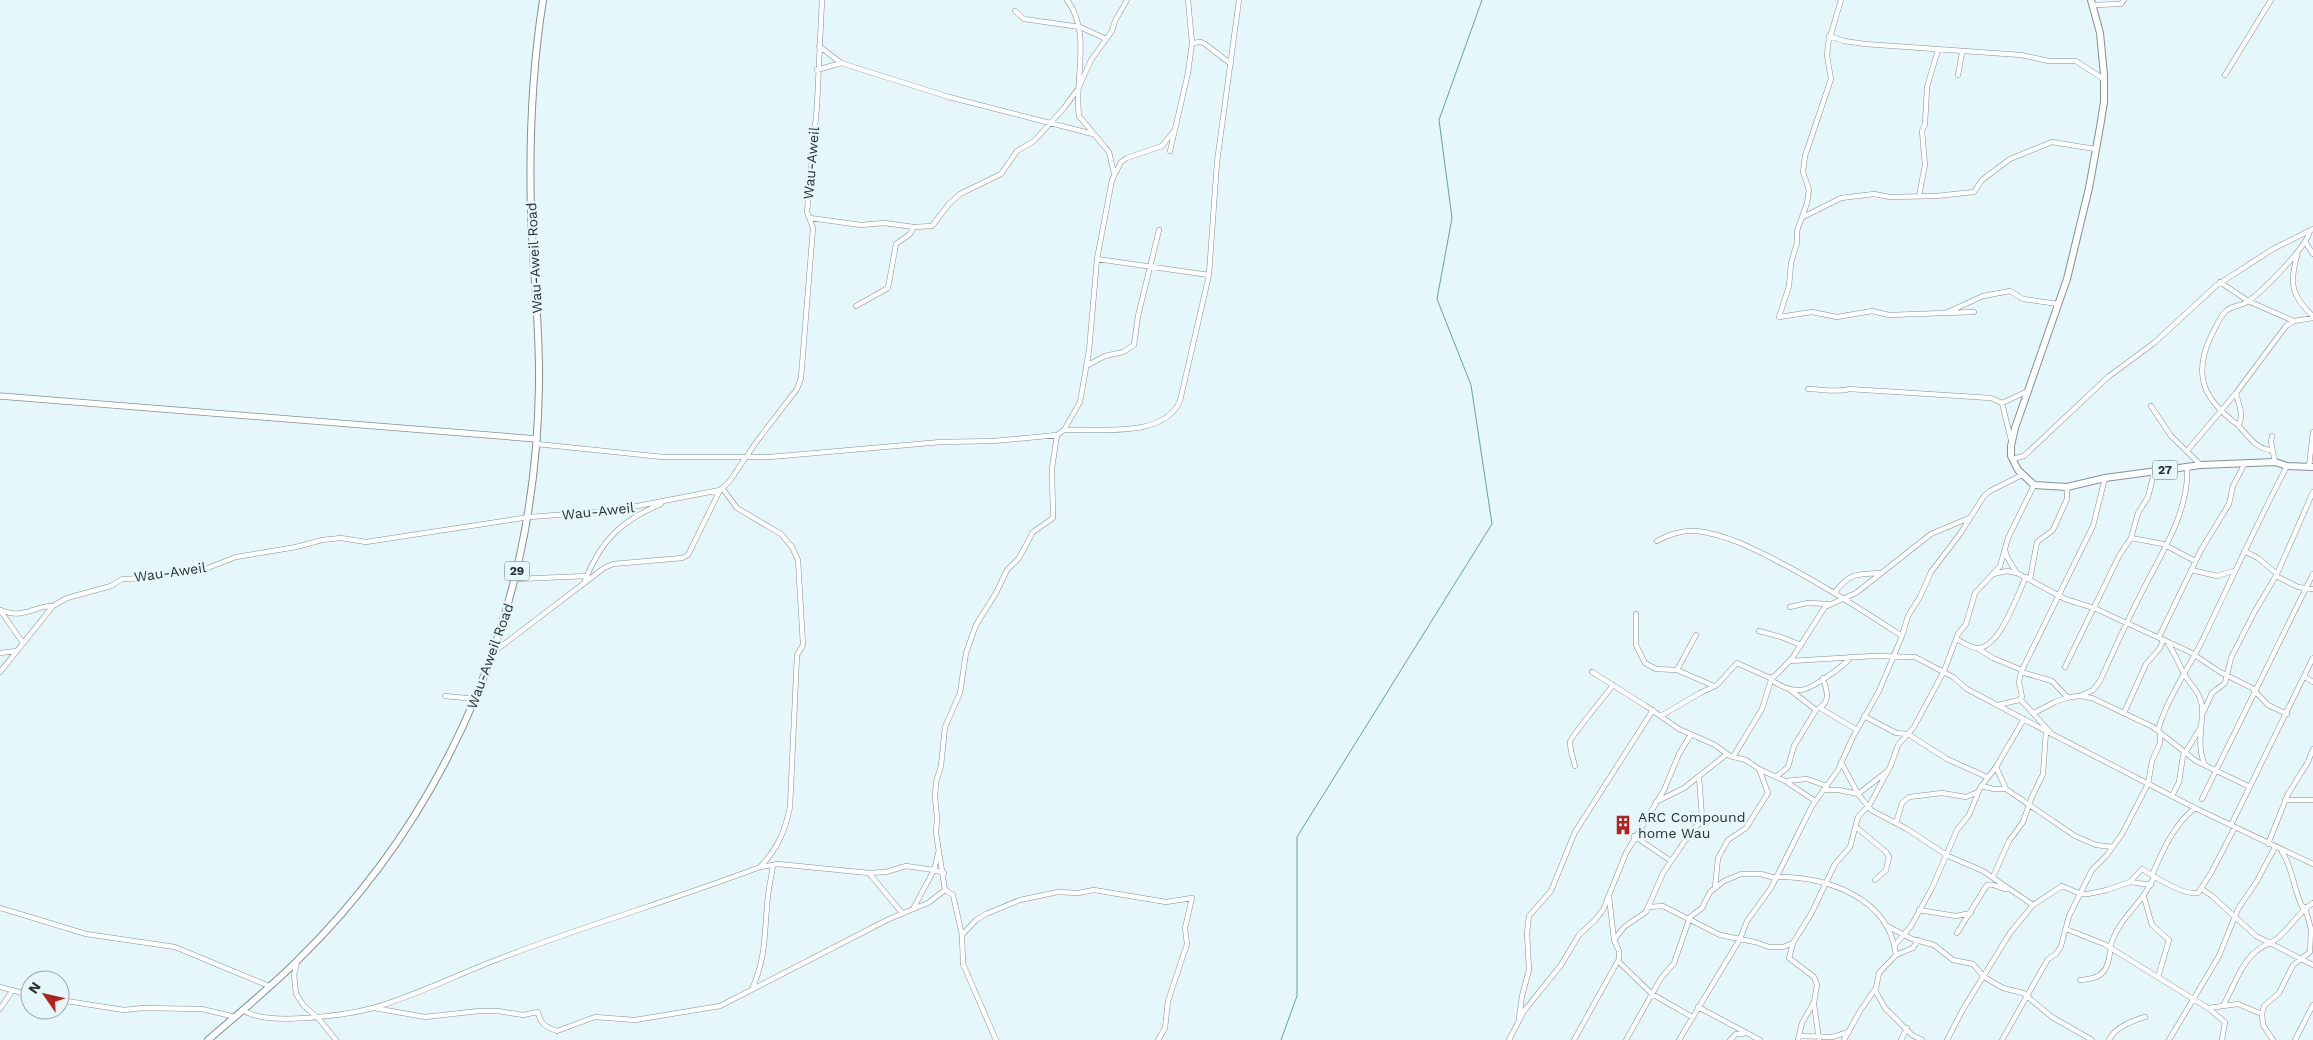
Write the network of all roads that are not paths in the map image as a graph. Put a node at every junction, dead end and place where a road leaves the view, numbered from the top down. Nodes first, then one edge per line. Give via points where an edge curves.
1 (543, 0) edge
2 (822, 0) edge
3 (1067, 0) edge
4 (1127, 0) edge
5 (1188, 0) edge
6 (1239, 0) edge
7 (1841, 0) edge
8 (2124, 0) edge
9 (2270, 0) edge
10 (2092, 3) edge
11 (1015, 12) dead end
12 (1080, 27) junction
13 (1829, 36) junction
14 (1106, 39) junction
15 (1192, 43) junction
16 (819, 46) junction
17 (1938, 50) junction
18 (1962, 52) junction
19 (841, 63) junction
20 (1230, 64) junction
21 (818, 70) junction
22 (1958, 75) dead end
23 (2225, 75) dead end
24 (2102, 78) junction
25 (1078, 89) junction
26 (1050, 123) junction
27 (1173, 132) junction
28 (1093, 134) junction
29 (2095, 149) junction
30 (1170, 151) dead end
31 (1114, 173) junction
32 (1919, 196) junction
33 (1803, 217) junction
34 (810, 218) junction
35 (914, 227) junction
36 (1159, 230) dead end
37 (2311, 230) edge
38 (2306, 243) junction
39 (2313, 254) edge
40 (2297, 255) junction
41 (1097, 259) junction
42 (1150, 268) junction
43 (1209, 276) junction
44 (2220, 282) junction
45 (2248, 301) junction
46 (2058, 304) junction
47 (856, 306) dead end
48 (1974, 312) dead end
49 (1942, 314) junction
50 (2313, 317) edge
51 (2294, 321) junction
52 (1086, 366) junction
53 (1808, 388) dead end
54 (2236, 392) junction
55 (2027, 394) junction
56 (0, 396) edge
57 (2002, 403) junction
58 (2151, 406) dead end
59 (2219, 411) junction
60 (2238, 425) junction
61 (1064, 430) junction
62 (2313, 432) edge
63 (1057, 435) junction
64 (2272, 436) dead end
65 (537, 442) junction
66 (2011, 442) junction
67 (2272, 450) junction
68 (2187, 451) junction
69 (745, 457) junction
70 (2012, 459) junction
71 (2275, 462) junction
72 (2245, 463) junction
73 (2201, 465) junction
74 (2187, 466) junction
75 (2287, 466) junction
76 (2311, 467) edge
77 (2154, 473) junction
78 (2022, 475) junction
79 (2105, 478) junction
80 (2034, 485) junction
81 (2068, 487) junction
82 (721, 489) junction
83 (2313, 492) edge
84 (670, 501) junction
85 (528, 517) junction
86 (1970, 518) junction
87 (2130, 538) junction
88 (1657, 541) dead end
89 (2165, 545) junction
90 (2005, 548) junction
91 (2244, 551) junction
92 (2196, 561) junction
93 (2191, 570) junction
94 (2234, 570) junction
95 (1880, 573) junction
96 (2017, 573) junction
97 (2313, 574) edge
98 (2276, 575) junction
99 (1990, 576) junction
100 (2028, 578) junction
101 (516, 579) junction
102 (586, 579) junction
103 (2306, 589) junction
104 (2313, 590) edge
105 (1834, 593) junction
106 (2060, 596) junction
107 (1844, 599) junction
108 (1831, 604) junction
109 (53, 606) junction
110 (1790, 606) dead end
111 (2094, 608) junction
112 (1636, 614) dead end
113 (2126, 623) junction
114 (1759, 631) dead end
115 (1696, 635) dead end
116 (1902, 636) junction
117 (1956, 639) junction
118 (2163, 640) junction
119 (23, 643) junction
120 (1801, 645) junction
121 (1976, 648) junction
122 (16, 651) junction
123 (495, 651) junction
124 (0, 653) edge
125 (2195, 654) junction
126 (1894, 656) junction
127 (1851, 657) junction
128 (2313, 658) edge
129 (1790, 661) junction
130 (2065, 667) dead end
131 (1677, 670) junction
132 (1944, 671) junction
133 (2022, 671) junction
134 (0, 672) edge
135 (1592, 672) dead end
136 (2183, 673) junction
137 (2226, 674) junction
138 (2305, 677) junction
139 (1773, 678) junction
140 (1823, 678) junction
141 (2313, 682) edge
142 (1613, 685) junction
143 (1715, 686) junction
144 (1788, 689) junction
145 (2257, 691) junction
146 (445, 696) dead end
147 (2080, 696) junction
148 (2068, 698) junction
149 (475, 699) junction
150 (2020, 700) junction
151 (1996, 705) junction
152 (1818, 709) junction
153 (1652, 710) junction
154 (2034, 713) junction
155 (2124, 714) junction
156 (2286, 714) junction
157 (2202, 715) junction
158 (1661, 716) junction
159 (1864, 716) junction
160 (2024, 719) junction
161 (2202, 726) junction
162 (1857, 730) junction
163 (2046, 731) junction
164 (2159, 731) junction
165 (1908, 734) junction
166 (2053, 735) junction
167 (1690, 736) junction
168 (2313, 750) edge
169 (2185, 753) junction
170 (1727, 754) junction
171 (1733, 756) junction
172 (1841, 762) junction
173 (2204, 765) junction
174 (1575, 766) dead end
175 (1996, 767) junction
176 (1758, 769) junction
177 (1888, 771) junction
178 (2217, 771) junction
179 (1777, 776) junction
180 (1699, 777) junction
181 (1987, 777) junction
182 (1785, 781) junction
183 (2148, 784) junction
184 (1827, 786) junction
185 (1981, 786) junction
186 (2250, 787) junction
187 (2006, 789) junction
188 (1823, 790) junction
189 (1978, 792) junction
190 (1858, 794) junction
191 (2172, 796) junction
192 (2202, 799) dead end
193 (2285, 800) junction
194 (2313, 800) edge
195 (1815, 801) junction
196 (1655, 803) junction
197 (2029, 803) junction
198 (1868, 806) junction
199 (2195, 808) junction
200 (1896, 823) junction
201 (2233, 826) junction
202 (1856, 827) junction
203 (1634, 836) junction
204 (2268, 844) junction
205 (2114, 847) junction
206 (2275, 847) junction
207 (939, 850) junction
208 (2281, 850) junction
209 (1946, 855) junction
210 (1671, 861) junction
211 (2313, 864) edge
212 (772, 865) junction
213 (760, 867) junction
214 (934, 870) junction
215 (869, 873) junction
216 (944, 873) junction
217 (2153, 876) junction
218 (1993, 877) junction
219 (1775, 878) junction
220 (1875, 880) dead end
221 (2130, 882) junction
222 (1826, 884) junction
223 (2151, 885) junction
224 (1715, 887) junction
225 (2010, 889) junction
226 (2202, 889) junction
227 (946, 890) junction
228 (1609, 894) junction
229 (1654, 894) junction
230 (2081, 894) junction
231 (2144, 897) junction
232 (2313, 903) edge
233 (2033, 905) junction
234 (1663, 906) junction
235 (1649, 907) junction
236 (0, 908) edge
237 (2304, 908) junction
238 (913, 909) junction
239 (1919, 910) junction
240 (1972, 912) junction
241 (902, 913) junction
242 (2234, 917) junction
243 (1689, 919) junction
244 (1887, 926) junction
245 (2066, 929) junction
246 (1958, 933) dead end
247 (962, 935) junction
248 (1904, 936) junction
249 (1740, 939) junction
250 (1614, 940) junction
251 (1918, 940) junction
252 (2269, 942) junction
253 (1793, 943) junction
254 (1895, 945) junction
255 (2112, 948) junction
256 (1896, 955) junction
257 (2301, 959) junction
258 (298, 961) junction
259 (1618, 961) junction
260 (2313, 965) edge
261 (1984, 976) junction
262 (2158, 978) junction
263 (2080, 980) dead end
264 (269, 986) junction
265 (754, 987) junction
266 (0, 988) edge
267 (1875, 990) junction
268 (12, 992) junction
269 (20, 992) edge
270 (1652, 994) junction
271 (2026, 996) junction
272 (2193, 999) junction
273 (70, 1002) edge
274 (1814, 1004) junction
275 (2224, 1004) junction
276 (2313, 1005) edge
277 (0, 1008) edge
278 (372, 1008) junction
279 (1698, 1008) junction
280 (2208, 1008) junction
281 (243, 1010) junction
282 (2262, 1014) junction
283 (235, 1017) junction
284 (1692, 1017) junction
285 (2145, 1017) dead end
286 (318, 1018) junction
287 (1519, 1019) junction
288 (1907, 1028) junction
289 (1849, 1032) junction
290 (2082, 1034) junction
291 (1749, 1035) junction
292 (1798, 1038) edge
293 (1818, 1038) edge
294 (208, 1040) edge
295 (336, 1040) edge
296 (996, 1040) edge
297 (1158, 1040) edge
298 (1509, 1040) edge
299 (1574, 1040) edge
300 (1626, 1040) edge
301 (1679, 1040) edge
302 (1730, 1040) edge
303 (1760, 1040) edge
304 (1844, 1040) edge
305 (1900, 1040) edge
306 (1922, 1040) edge
307 (1947, 1040) edge
308 (2002, 1040) edge
309 (2080, 1040) edge
310 (2092, 1040) edge
311 (2109, 1040) edge
312 (2168, 1040) edge
313 (2222, 1040) edge
314 (2273, 1040) edge
315 (2295, 1040) edge

1 - 65 main road, Wau-Aweil Road / 29 via 535,53 531,127 531,214 539,385
2 - 16 street, Wau-Aweil
3 - 12 street
4 - 14 street
5 - 15 street
6 - 20 street
7 - 13 street
8 - 10 street via 2121,4
9 - 23 street
10 - 24 main road via 2100,33
11 - 12 street via 1030,21
12 - 14 street
12 - 25 street
13 - 17 street via 1865,44
13 - 33 street via 1827,56 1831,79 1805,156 1803,172 1809,190
14 - 25 street via 1091,60
15 - 20 street via 1205,44
15 - 27 street
16 - 19 street
16 - 21 street, Wau-Aweil
17 - 18 street
17 - 32 street via 1927,87 1922,131 1925,165
18 - 22 street
18 - 24 street via 2076,61
19 - 21 street
19 - 26 street via 949,97
20 - 43 street via 1217,162
21 - 34 street, Wau-Aweil via 807,212
24 - 29 main road via 2104,102
25 - 26 street
25 - 28 street via 1078,116
26 - 28 street
26 - 35 street via 1034,141 1017,151 1001,174 960,194 930,227
27 - 30 street
27 - 31 street via 1162,146 1127,158
28 - 31 street via 1109,152
29 - 32 street via 2052,142 2010,159 1982,180 1974,192
29 - 46 main road via 2089,188
31 - 41 street
32 - 33 street via 1874,194 1841,198
33 - 49 street via 1797,231 1789,286 1779,317 1812,312 1838,317 1872,311 1889,315
34 - 35 street via 861,225 884,223
34 - 69 street, Wau-Aweil via 813,228 800,384
35 - 47 street via 896,244 888,288
36 - 42 street
37 - 38 street
37 - 44 street via 2272,249
38 - 39 street
38 - 40 street
40 - 45 street
40 - 50 street via 2292,288
41 - 42 street
41 - 52 street
42 - 43 street
42 - 52 street via 1132,347
43 - 61 street via 1180,401 1170,416 1146,427 1132,429
44 - 45 street
44 - 70 street via 2154,343 2108,378 2028,453 2022,458
45 - 51 street
45 - 59 street via 2226,310 2203,355 2206,393
46 - 49 street via 2023,298 2010,291 1983,296
46 - 55 main road
48 - 49 street
50 - 51 street
51 - 54 street via 2286,326
52 - 61 street via 1080,402
53 - 57 street via 1991,398
54 - 59 street
54 - 60 street via 2241,413
55 - 57 street
55 - 66 main road
56 - 65 street
57 - 66 street
58 - 68 street via 2171,436
59 - 60 street
59 - 68 street
60 - 67 street via 2258,446
61 - 63 street
62 - 76 street
63 - 69 street
63 - 207 street via 1052,468 1052,518 1033,532 1018,558 1006,570 976,626 964,661 960,693 945,727 935,797
64 - 67 street
65 - 69 street via 663,457
65 - 85 main road, Wau-Aweil Road / 29
66 - 70 main road
67 - 71 street
68 - 73 street
69 - 82 street, Wau-Aweil
70 - 78 main road
71 - 72 main road, 27
71 - 75 main road, 27
72 - 73 main road, 27
72 - 92 street via 2233,486 2229,504
73 - 74 main road, 27
74 - 77 main road, 27
74 - 89 street via 2183,505
75 - 76 main road, 27
75 - 91 street
77 - 79 main road, 27
77 - 87 street via 2150,493 2138,513
78 - 80 main road
78 - 86 street via 1990,491
79 - 81 main road, 27
79 - 106 street via 2093,526
80 - 81 main road, 27
80 - 90 street
81 - 100 street via 2053,530 2037,542
82 - 84 street, Wau-Aweil
82 - 102 street via 688,555 614,564
82 - 213 street via 737,508 781,534 798,560 803,645 797,655 790,806 778,846
83 - 98 street
84 - 85 street, Wau-Aweil via 612,511
84 - 102 street via 645,511 616,530 598,553
85 - 101 main road, Wau-Aweil Road / 29
85 - 109 street, Wau-Aweil via 366,542 341,538 322,540 296,548 236,557 200,571 122,579 111,586 68,598
86 - 95 street via 1931,534
86 - 116 street via 1931,572 1908,616
87 - 89 street
87 - 111 street
88 - 105 street via 1684,532 1718,535 1749,547
89 - 92 street
89 - 113 street
90 - 96 street via 2007,558
90 - 99 street via 2002,563
91 - 94 street
91 - 98 street via 2258,558
92 - 93 street
93 - 94 street via 2217,576
93 - 118 street
94 - 125 street
95 - 105 street via 1852,575
95 - 107 street
96 - 99 street via 2002,572
96 - 100 street
97 - 103 street
98 - 103 street
98 - 137 street via 2231,658
99 - 117 street via 1975,593 1966,624
100 - 106 street
100 - 121 street via 1998,635 1987,645
101 - 102 street
101 - 123 main road, Wau-Aweil Road / 29
102 - 123 street
103 - 104 street
103 - 145 street
105 - 107 street
106 - 111 street
106 - 133 street
107 - 108 street
107 - 116 street
108 - 110 street
108 - 120 street via 1822,612
109 - 119 street, Wau-Aweil
109 - 119 street via 43,605 14,614 0,610
111 - 113 street
111 - 130 street
112 - 131 street via 1635,640 1642,660 1656,669
113 - 118 street
113 - 147 street via 2098,684
114 - 120 street
115 - 131 street
116 - 126 street
117 - 121 street
117 - 132 street
118 - 125 street
118 - 136 street
118 - 155 street via 2144,668
119 - 122 street, Wau-Aweil
120 - 129 street
121 - 133 street
122 - 124 street
122 - 134 street, Wau-Aweil
123 - 149 main road, Wau-Aweil Road / 29
125 - 136 street
125 - 137 street
126 - 127 street
126 - 132 street via 1910,656
126 - 159 street
127 - 129 street
127 - 140 street
128 - 138 street
129 - 139 street
131 - 143 street
132 - 151 street via 1967,690
132 - 165 street
133 - 148 street via 2052,681
133 - 150 street via 2019,682 2023,694
135 - 142 street
136 - 157 street via 2198,694
136 - 164 street via 2167,704
137 - 145 street
137 - 157 street via 2224,685 2212,693
138 - 141 street
138 - 156 street
139 - 143 street via 1737,663
139 - 144 street
139 - 171 street via 1762,709
140 - 144 street via 1805,690
140 - 152 street via 1828,697
142 - 153 street
142 - 174 street via 1572,736 1570,746
143 - 158 street
144 - 152 street
145 - 156 street via 2268,705
145 - 178 street
146 - 149 street
147 - 148 street
147 - 155 street via 2092,698
148 - 154 street
149 - 258 main road, Wau-Aweil Road / 29 via 435,781 392,849
150 - 151 street
150 - 154 street
151 - 160 street
152 - 162 street
152 - 179 street via 1794,746 1788,767
153 - 158 street
153 - 287 street via 1575,832 1551,890 1529,916 1529,964
154 - 166 street
155 - 164 street
156 - 186 street
157 - 161 street
158 - 167 street
159 - 162 street
159 - 165 street via 1896,733
160 - 163 street
160 - 175 street
161 - 169 street
161 - 173 street via 2200,747
162 - 172 street
163 - 166 street
163 - 197 street via 2044,769
164 - 169 street
164 - 183 street via 2160,743 2152,761
165 - 177 street via 1898,745
165 - 181 street via 1947,760
166 - 183 street
167 - 170 street via 1715,745
167 - 196 street
168 - 193 street
169 - 173 street
169 - 191 street via 2179,782
170 - 171 street
170 - 180 street
171 - 176 street
172 - 184 street
172 - 190 street
173 - 178 street
175 - 181 street
175 - 187 street
176 - 179 street
176 - 224 street via 1768,793 1746,828 1728,840 1718,858
177 - 190 street
177 - 198 street
178 - 186 street
178 - 192 street
179 - 182 street
180 - 196 street
180 - 210 street via 1701,821
181 - 185 street
182 - 184 street via 1807,779
182 - 195 street
183 - 191 street
183 - 205 street
184 - 188 street
185 - 187 street
185 - 189 street
186 - 201 street
187 - 197 street
188 - 190 street
188 - 195 street
189 - 200 street via 1966,797 1942,793 1908,797 1902,803
189 - 209 street via 1968,819 1958,830
190 - 198 street
191 - 199 street
193 - 194 street
193 - 204 street
195 - 219 street
196 - 203 street
197 - 205 street via 2078,838
197 - 218 street via 2023,822 2009,841
198 - 200 street
198 - 202 street via 1858,817
199 - 201 street
199 - 217 street via 2184,817 2170,838
200 - 209 street
201 - 204 street
201 - 226 street
202 - 220 street via 1889,858 1886,870
202 - 222 street via 1850,847 1838,860
203 - 210 street
203 - 228 street
204 - 206 street
205 - 230 street via 2093,868
206 - 208 street
206 - 242 street
207 - 214 street
207 - 216 street
208 - 211 street
208 - 237 street via 2292,870
209 - 218 street
209 - 239 street
210 - 229 street
212 - 213 street
212 - 215 street
212 - 265 street via 766,938
213 - 278 street via 495,960 437,986
214 - 215 street via 906,866
214 - 216 street
214 - 238 street
215 - 241 street
216 - 227 street
217 - 221 street via 2142,869
217 - 223 street
217 - 226 street via 2192,894
218 - 225 street
219 - 222 street via 1806,879
219 - 224 street via 1756,873 1741,874
219 - 249 street via 1747,921
221 - 223 street
221 - 230 street via 2101,892
222 - 244 street via 1865,901
222 - 253 street
223 - 231 street
224 - 243 street via 1702,908
225 - 233 street
225 - 240 street via 1988,884
226 - 242 street
227 - 238 street
227 - 247 street via 953,895
228 - 250 street
228 - 287 street via 1601,914 1581,931 1561,965
229 - 234 street
229 - 235 street
230 - 233 street via 2062,886
230 - 245 street
231 - 255 street via 2126,915 2112,941
231 - 262 street via 2152,925 2169,940
232 - 237 street
233 - 261 street via 2010,933
234 - 235 street
234 - 243 street
235 - 250 street via 1639,919 1624,927
236 - 264 street via 86,934 175,947
237 - 252 street via 2281,936
237 - 257 street via 2312,941 2310,952
238 - 241 street
239 - 240 street via 1956,916
239 - 248 street
240 - 246 street
241 - 265 street
242 - 252 street via 2249,931
242 - 272 street via 2219,956
243 - 249 street via 1720,935
243 - 270 street via 1674,963 1660,978
244 - 248 street
244 - 254 street
245 - 255 street
245 - 271 street via 2059,949 2048,959
247 - 296 street via 963,964
247 - 297 street via 986,914 1020,900 1058,892 1094,890 1166,902 1192,898 1185,928 1187,944 1168,1001 1165,1028
248 - 251 street
248 - 254 street
249 - 253 street via 1774,948
249 - 279 street
250 - 259 street via 1619,951
251 - 256 street via 1910,950
251 - 261 street via 1934,945 1953,960 1973,964
252 - 257 street
252 - 275 street via 2255,952 2241,969
253 - 274 street via 1789,958 1817,981
254 - 256 street
255 - 262 street
255 - 263 street via 2103,972 2091,979
256 - 267 street via 1879,973
257 - 260 street
257 - 282 street via 2291,967 2279,993 2265,1004
258 - 264 main road, Wau-Aweil Road / 29
258 - 286 street via 294,975 296,994
259 - 270 street
259 - 299 street
261 - 271 street via 2003,988 2015,989
261 - 307 street
262 - 272 street
264 - 281 main road, Wau-Aweil Road / 29
265 - 278 street via 720,1006 636,1020 595,1017 557,1031 546,1028 539,1020 538,1012 523,1015 479,1011 425,1017
266 - 268 street
267 - 288 street via 1885,1008
267 - 289 street
268 - 269 street
268 - 277 street
270 - 284 street
270 - 300 street
271 - 290 street via 2046,1013
271 - 308 street
272 - 280 street
272 - 312 street
273 - 283 street via 124,1010 202,1009
274 - 292 street via 1802,1023
274 - 293 street
275 - 280 street
275 - 282 street via 2242,1005
276 - 315 street
278 - 286 street
279 - 284 street
279 - 291 street
280 - 313 street via 2224,1022
281 - 283 main road, Wau-Aweil Road / 29
281 - 286 street via 272,1017
282 - 314 street via 2264,1028
283 - 294 main road, Wau-Aweil Road / 29
284 - 301 street
285 - 311 street via 2129,1022 2114,1032
286 - 295 street
287 - 298 street
288 - 305 street
288 - 306 street
289 - 293 street
289 - 304 street
290 - 309 street
290 - 310 street
291 - 302 street via 1736,1034
291 - 303 street
292 - 293 street

